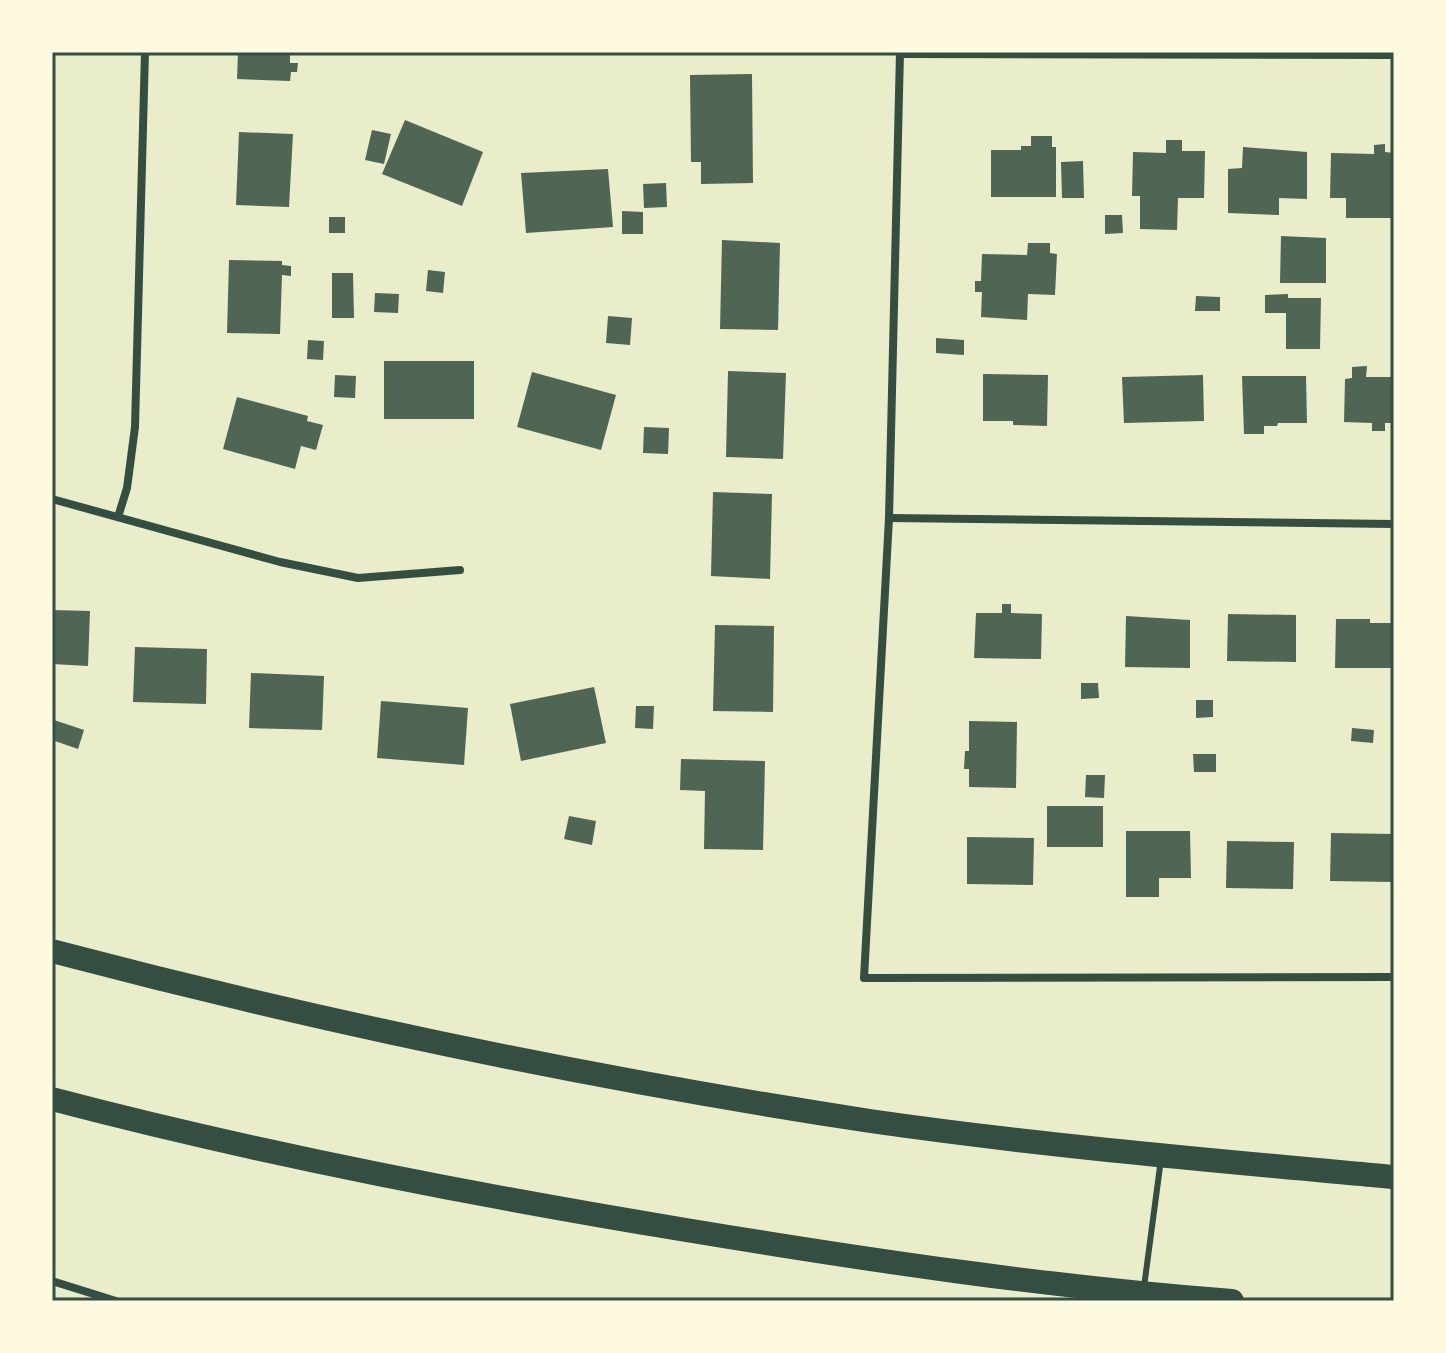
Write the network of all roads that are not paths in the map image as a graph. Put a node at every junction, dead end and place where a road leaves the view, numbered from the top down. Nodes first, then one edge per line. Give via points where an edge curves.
1 (145, 52) edge
2 (900, 53) edge
3 (1394, 55) edge
4 (52, 499) edge
5 (118, 517) junction
6 (889, 518) junction
7 (1394, 524) edge
8 (460, 570) dead end
9 (52, 951) edge
10 (1394, 977) edge
11 (52, 1099) edge
12 (1162, 1156) junction
13 (1394, 1177) edge
14 (52, 1281) edge
15 (1142, 1294) junction
16 (116, 1301) edge
17 (1232, 1301) edge

1 - 5 street via 135,427
2 - 3 street
2 - 6 street
4 - 5 street
5 - 8 street via 358,578
6 - 7 street
6 - 10 street via 864,978
9 - 12 highway via 202,991 521,1062 871,1121
11 - 15 highway via 165,1129 491,1198 851,1258
12 - 13 highway
12 - 15 lane
14 - 16 street
15 - 17 highway

